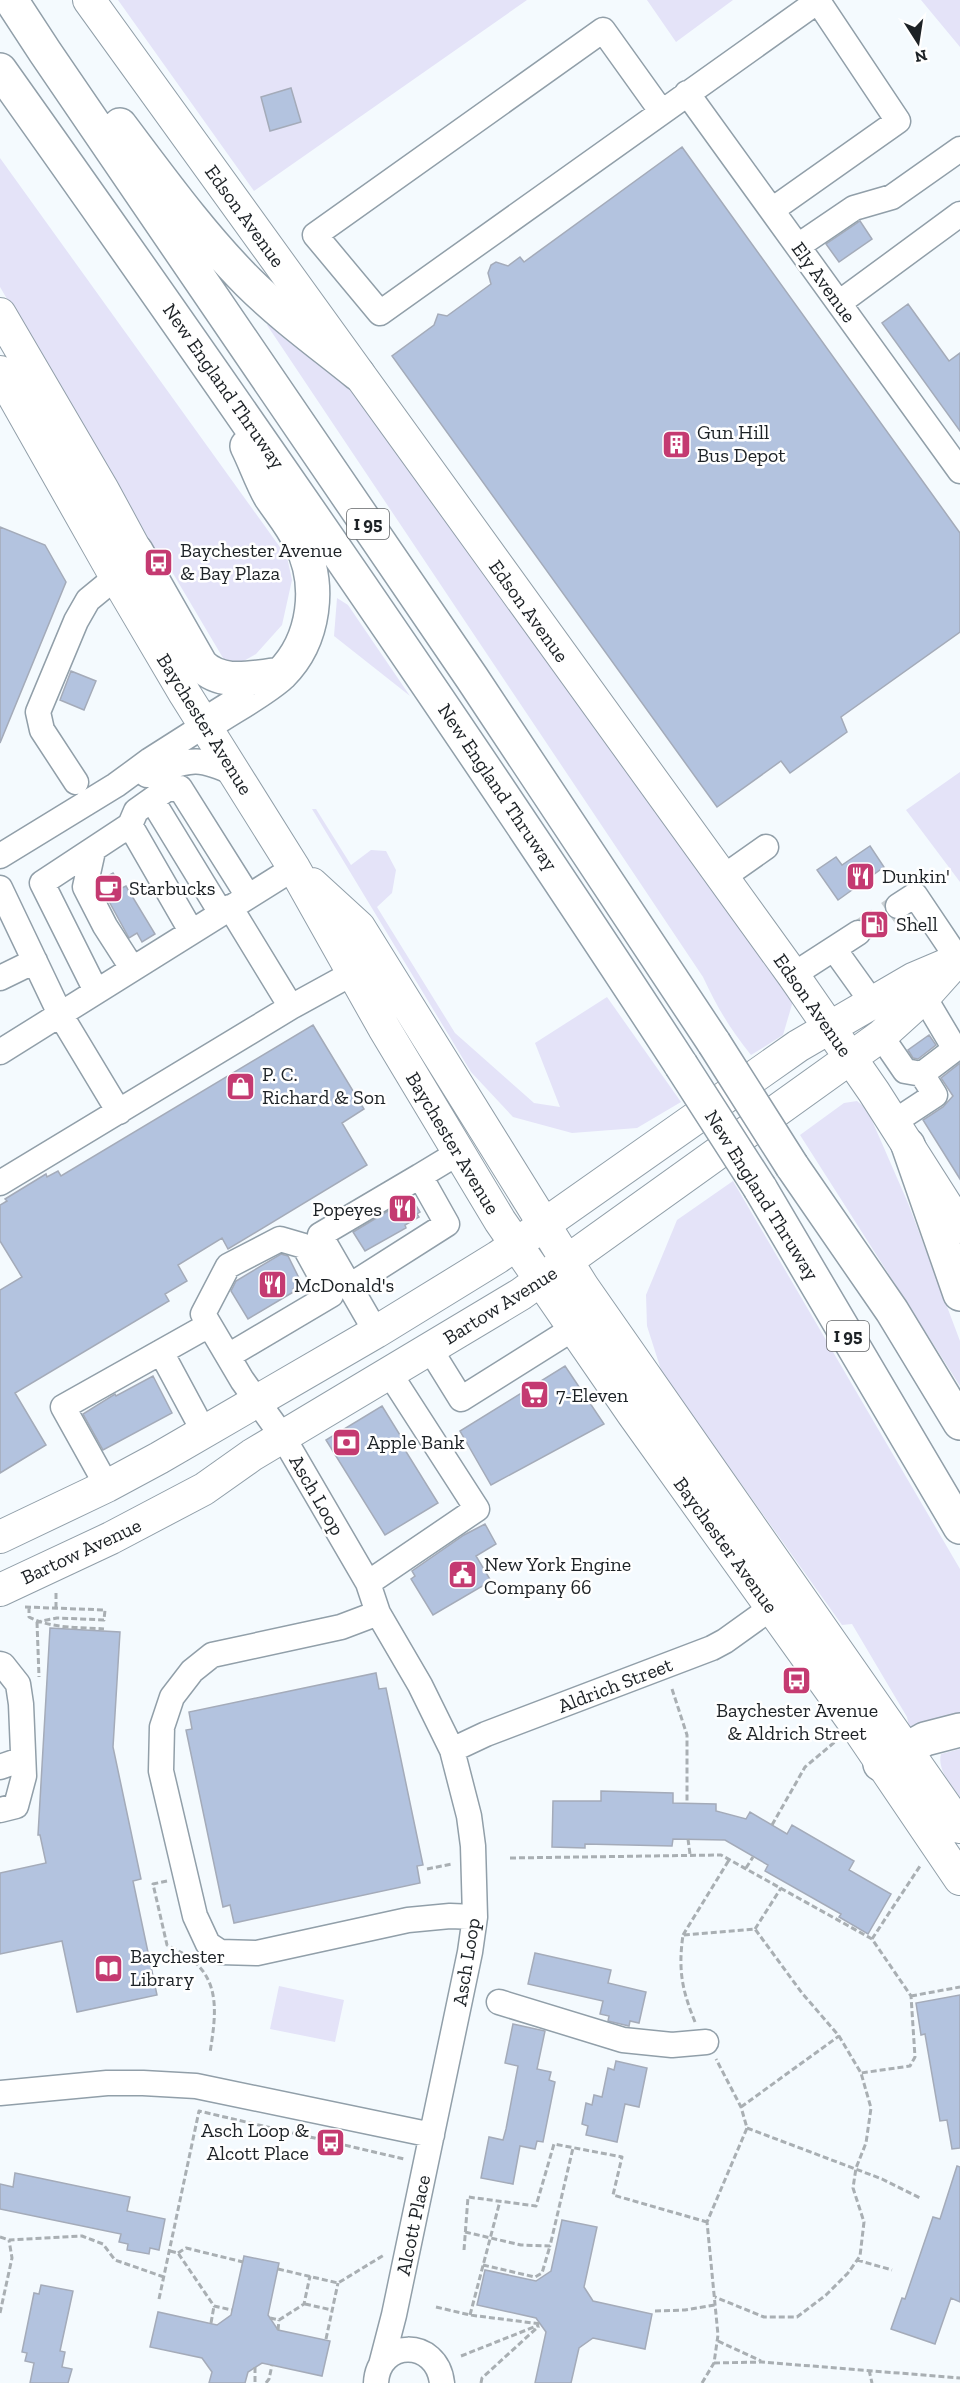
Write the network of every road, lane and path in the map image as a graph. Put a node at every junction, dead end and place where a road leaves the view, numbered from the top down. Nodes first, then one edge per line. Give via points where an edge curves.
1 (89, 0) edge
2 (14, 4) edge
3 (0, 70) edge
4 (687, 93) junction
5 (661, 111) junction
6 (960, 149) edge
7 (772, 210) junction
8 (960, 214) edge
9 (798, 246) junction
10 (833, 294) junction
11 (0, 314) edge
12 (212, 368) junction
13 (0, 372) edge
14 (358, 374) junction
15 (960, 471) edge
16 (136, 551) joint
17 (116, 577) junction
18 (280, 675) junction
19 (205, 725) junction
20 (236, 774) junction
21 (76, 782) dead end
22 (116, 785) junction
23 (152, 800) junction
24 (130, 825) junction
25 (766, 847) dead end
26 (93, 850) junction
27 (0, 856) edge
28 (294, 868) junction
29 (722, 878) junction
30 (0, 888) edge
31 (233, 905) junction
32 (898, 906) tunnel mouth
33 (191, 931) junction
34 (858, 933) tunnel mouth
35 (834, 949) junction
36 (959, 959) edge
37 (34, 961) junction
38 (132, 968) junction
39 (353, 973) junction
40 (792, 975) junction
41 (0, 978) edge
42 (96, 992) junction
43 (924, 997) junction
44 (872, 1002) junction
45 (291, 1007) junction
46 (60, 1014) junction
47 (829, 1028) junction
48 (881, 1036) junction
49 (0, 1052) edge
50 (851, 1059) junction
51 (914, 1072) junction
52 (874, 1092) junction
53 (119, 1112) junction
54 (901, 1134) junction
55 (458, 1153) junction
56 (420, 1176) junction
57 (0, 1183) edge
58 (544, 1225) junction
59 (960, 1227) edge
60 (516, 1245) junction
61 (567, 1262) junction
62 (542, 1281) junction
63 (348, 1287) junction
64 (960, 1294) edge
65 (206, 1320) junction
66 (574, 1328) junction
67 (376, 1332) junction
68 (430, 1349) junction
69 (161, 1352) junction
70 (228, 1356) junction
71 (390, 1374) junction
72 (258, 1402) junction
73 (960, 1423) edge
74 (204, 1432) junction
75 (284, 1437) junction
76 (936, 1484) junction
77 (107, 1486) junction
78 (960, 1519) edge
79 (960, 1527) edge
80 (0, 1537) edge
81 (368, 1583) junction
82 (56, 1590) dead end
83 (10, 1598) edge
84 (29, 1607) junction
85 (56, 1608) junction
86 (771, 1608) junction
87 (378, 1613) junction
88 (57, 1618) junction
89 (37, 1622) junction
90 (57, 1626) junction
91 (104, 1629) dead end
92 (0, 1664) edge
93 (672, 1689) dead end
94 (21, 1704) junction
95 (960, 1730) edge
96 (837, 1739) dead end
97 (452, 1750) junction
98 (893, 1757) junction
99 (23, 1759) junction
100 (0, 1767) edge
101 (687, 1803) dead end
102 (0, 1810) edge
103 (772, 1825) dead end
104 (960, 1827) edge
105 (688, 1839) dead end
106 (690, 1854) junction
107 (753, 1857) dead end
108 (510, 1858) dead end
109 (729, 1860) junction
110 (923, 1862) dead end
111 (452, 1864) dead end
112 (746, 1868) junction
113 (427, 1869) dead end
114 (186, 1877) junction
115 (960, 1879) edge
116 (781, 1888) junction
117 (475, 1917) junction
118 (755, 1929) junction
119 (683, 1935) junction
120 (872, 1939) junction
121 (960, 1987) edge
122 (911, 1996) junction
123 (499, 2002) dead end
124 (839, 2036) junction
125 (706, 2042) junction
126 (210, 2053) dead end
127 (861, 2073) junction
128 (0, 2093) edge
129 (741, 2107) junction
130 (747, 2128) junction
131 (432, 2135) junction
132 (573, 2148) junction
133 (404, 2159) dead end
134 (856, 2168) junction
135 (922, 2199) dead end
136 (500, 2201) junction
137 (707, 2222) junction
138 (465, 2232) junction
139 (0, 2237) edge
140 (490, 2238) junction
141 (9, 2240) junction
142 (550, 2246) junction
143 (464, 2250) dead end
144 (170, 2251) junction
145 (178, 2253) junction
146 (384, 2255) dead end
147 (857, 2260) junction
148 (243, 2262) dead end
149 (483, 2265) junction
150 (278, 2269) dead end
151 (892, 2270) dead end
152 (164, 2277) junction
153 (310, 2277) junction
154 (338, 2283) junction
155 (715, 2297) junction
156 (159, 2299) dead end
157 (304, 2304) junction
158 (715, 2305) junction
159 (214, 2306) junction
160 (436, 2307) dead end
161 (232, 2310) dead end
162 (332, 2310) junction
163 (656, 2311) dead end
164 (0, 2313) edge
165 (394, 2315) junction
166 (470, 2315) junction
167 (270, 2318) dead end
168 (279, 2320) junction
169 (211, 2323) dead end
170 (541, 2324) junction
171 (278, 2330) dead end
172 (326, 2339) dead end
173 (717, 2341) junction
174 (409, 2349) junction
175 (461, 2356) dead end
176 (762, 2362) junction
177 (714, 2363) junction
178 (272, 2365) dead end
179 (255, 2367) dead end
180 (869, 2370) junction
181 (379, 2374) edge
182 (960, 2378) edge
183 (255, 2383) edge
184 (266, 2383) edge
185 (442, 2383) edge
186 (481, 2383) edge
187 (702, 2383) edge
188 (872, 2383) edge

1 - 14 main road, Edson Avenue
2 - 14 highway via 74,60 160,178 246,280
2 - 73 highway, New England Thruway / I 95, bridge via 472,678 886,1304
3 - 12 highway, New England Thruway / I 95
4 - 5 street
4 - 7 street, Ely Avenue
4 - 7 street via 818,1 898,121
5 - 5 street via 380,313 315,235 603,30
6 - 9 street via 892,197 854,208
7 - 9 street, Ely Avenue
8 - 10 street
9 - 10 street, Ely Avenue
10 - 15 street, Ely Avenue
11 - 16 main road
12 - 18 highway via 269,494 300,541 310,567 312,601 304,638
12 - 76 highway, New England Thruway / I 95, bridge via 412,659 681,1065 760,1188
13 - 17 main road, Baychester Avenue
14 - 29 main road, Edson Avenue
16 - 18 highway via 206,670 232,679
17 - 19 main road, Baychester Avenue
17 - 21 street via 88,600 38,712 42,730
18 - 19 highway
19 - 20 main road, Baychester Avenue
19 - 22 street
20 - 22 street via 192,760
20 - 28 main road, Baychester Avenue
22 - 27 street
23 - 24 street via 136,811
23 - 31 street
23 - 31 street via 167,789 180,788
24 - 26 street
24 - 33 street
25 - 29 street
26 - 38 street via 85,887
26 - 42 street via 42,884
28 - 31 street
28 - 39 main road, Baychester Avenue
28 - 58 main road, Baychester Avenue via 359,927
29 - 40 main road, Edson Avenue
30 - 37 street
31 - 33 street
31 - 45 street
32 - 36 street via 915,895
33 - 38 street
34 - 35 street
35 - 40 street
35 - 44 street
36 - 43 main road, Bartow Avenue
36 - 44 main road
37 - 41 street
37 - 46 street
38 - 42 street
39 - 45 street
39 - 55 main road, Baychester Avenue
40 - 47 main road, Edson Avenue
42 - 46 street
43 - 48 main road, Bartow Avenue
43 - 51 street via 956,1049
44 - 47 main road
45 - 53 street
46 - 49 street
46 - 53 street
47 - 50 main road, Edson Avenue
47 - 58 main road
48 - 50 main road, Bartow Avenue
48 - 51 street
50 - 52 main road, Edson Avenue
50 - 61 main road, Bartow Avenue
51 - 52 street
51 - 54 street via 934,1095
52 - 54 main road, Edson Avenue
53 - 57 street
54 - 59 main road, Edson Avenue
54 - 64 highway
55 - 56 street
55 - 60 main road, Baychester Avenue
56 - 63 street via 447,1224
56 - 63 street via 320,1235
58 - 60 main road
58 - 61 main road, Baychester Avenue
60 - 62 main road, Baychester Avenue
60 - 67 main road
61 - 62 main road, Bartow Avenue
61 - 98 main road, Baychester Avenue
62 - 66 main road, Baychester Avenue
62 - 68 main road, Bartow Avenue
63 - 67 street
65 - 69 street
65 - 70 street, Asch Loop
65 - 70 street via 228,1266 280,1239 304,1246 331,1295
66 - 68 street via 461,1399
66 - 86 main road, Baychester Avenue
67 - 72 main road
68 - 71 main road, Bartow Avenue
69 - 74 street
69 - 77 street via 63,1407
70 - 72 street, Asch Loop
71 - 75 main road, Bartow Avenue
71 - 81 street via 477,1509
72 - 74 main road
72 - 75 street, Asch Loop
74 - 77 main road
75 - 81 street, Asch Loop
75 - 83 main road, Bartow Avenue via 204,1489 58,1564
76 - 78 highway
76 - 79 highway, New England Thruway / I 95
77 - 80 main road
81 - 87 street, Asch Loop
82 - 85 path
83 - 84 path
84 - 85 path
84 - 89 path via 29,1617
85 - 88 path via 105,1610 104,1620
86 - 97 street, Aldrich Street via 712,1648
86 - 98 main road, Baychester Avenue
87 - 97 street, Asch Loop
87 - 114 street via 341,1627 212,1655 192,1671 172,1697 162,1727 161,1771
88 - 89 path
88 - 90 path
89 - 90 path
89 - 94 path via 39,1683
90 - 91 path
92 - 94 street via 18,1684
93 - 101 path via 687,1735
94 - 99 street
95 - 98 highway via 927,1739
96 - 103 path via 806,1767
97 - 117 street, Asch Loop via 469,1816
98 - 104 main road, Baychester Avenue
98 - 115 main road, Baychester Avenue
99 - 100 street
99 - 102 street via 24,1776 16,1806
105 - 106 path
106 - 108 path
106 - 109 path via 721,1855
107 - 112 path
109 - 112 path
109 - 119 path
110 - 120 path
111 - 113 path
112 - 116 path
114 - 117 street via 195,1916 208,1944 220,1952 257,1953 408,1920
114 - 126 path via 153,1884 167,1945 191,1959 208,1976 215,1998
116 - 118 path
116 - 120 path
117 - 131 street, Asch Loop
118 - 119 path
118 - 124 path
119 - 125 path via 679,1961 683,1992
120 - 122 path
121 - 122 path
122 - 127 path via 915,2057 910,2066
123 - 125 street via 623,2040 672,2045
124 - 127 path
124 - 129 path
125 - 129 path
127 - 134 path via 871,2108 866,2143
128 - 131 street via 107,2083 196,2086
129 - 130 path
130 - 134 path
130 - 137 path
131 - 165 street, Alcott Place
132 - 136 path via 554,2144 536,2206
132 - 137 path via 622,2157 613,2195
132 - 142 path
133 - 144 path via 200,2111
134 - 135 path
134 - 147 path via 853,2188 864,2222
136 - 138 path via 468,2197
136 - 140 path
137 - 155 path
138 - 140 path
138 - 143 path
139 - 141 path
140 - 142 path via 521,2246
140 - 149 path
141 - 152 path via 82,2236 103,2244 115,2260
141 - 164 path via 12,2258
142 - 149 path via 542,2273 535,2277
144 - 145 path
144 - 152 path
145 - 148 path via 186,2248
145 - 159 path
146 - 154 path
147 - 151 path
147 - 155 path via 826,2295 797,2317 764,2317
149 - 166 path
150 - 153 path
152 - 156 path
153 - 154 path
153 - 157 path
154 - 162 path
155 - 158 path
157 - 162 path
157 - 168 path
158 - 163 path
158 - 173 path
159 - 161 path
159 - 169 path
160 - 166 path
162 - 172 path
165 - 174 street
165 - 181 street, Alcott Place
166 - 170 path
167 - 168 path
168 - 171 path
170 - 175 path
170 - 186 path
173 - 176 path
173 - 177 path
174 - 181 street, Alcott Place via 388,2356
174 - 185 street via 436,2363
176 - 177 path
176 - 180 path
177 - 187 path
178 - 184 path
179 - 183 path
180 - 182 path
180 - 188 path

